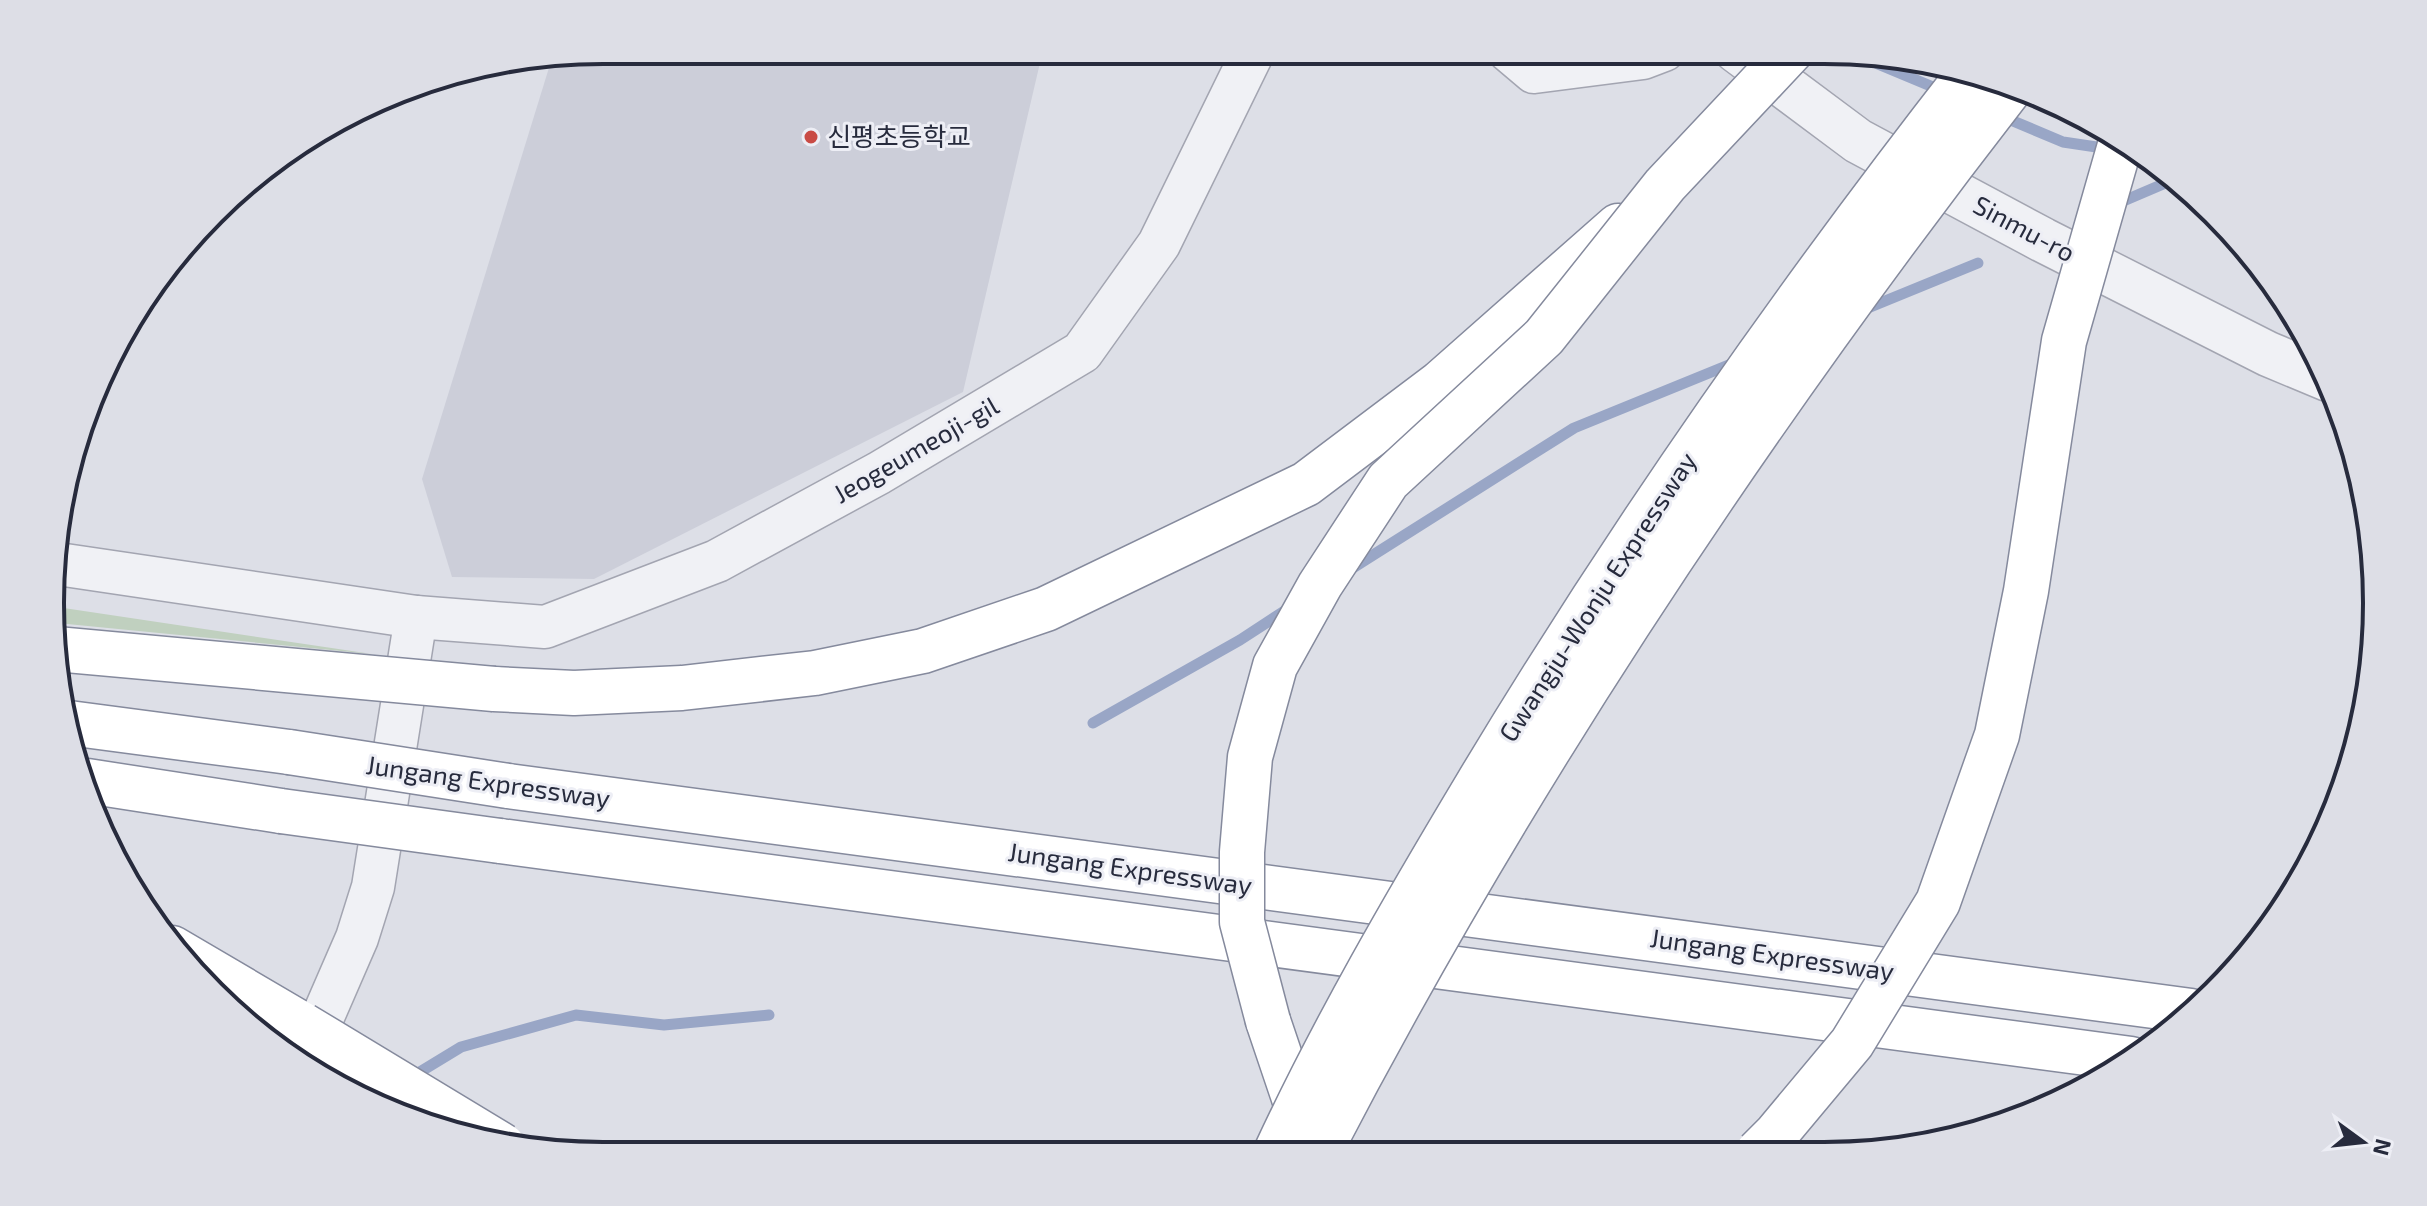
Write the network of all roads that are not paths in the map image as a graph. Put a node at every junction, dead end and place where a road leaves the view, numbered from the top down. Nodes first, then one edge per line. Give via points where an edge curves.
1 (1247, 64) edge
2 (1525, 64) edge
3 (1596, 64) edge
4 (1755, 64) edge
5 (1779, 64) edge
6 (1963, 82) edge
7 (2005, 96) edge
8 (2118, 152) edge
9 (1665, 185) junction
10 (2310, 372) edge
11 (65, 565) edge
12 (416, 617) junction
13 (66, 650) edge
14 (78, 724) edge
15 (95, 782) edge
16 (221, 983) edge
17 (2178, 1009) edge
18 (304, 1042) edge
19 (2114, 1057) edge
20 (457, 1122) edge
21 (1281, 1142) edge
22 (1325, 1142) edge
23 (1329, 1142) edge
24 (1768, 1142) edge

1 - 12 street, Jeogeumeoji-gil via 1159,244 1082,352 879,473 717,561 545,627
2 - 3 street via 1534,72
4 - 10 street, Sinmu-ro via 1858,141 2043,240
5 - 9 highway, bridge
6 - 21 highway, Gwangju-Wonju Expressway, bridge via 1796,301 1532,693 1414,892
7 - 22 highway, Gwangju-Wonju Expressway, bridge via 1818,343 1651,586 1473,872
8 - 24 highway, bridge via 2064,341 2026,591 1997,735 1938,902 1852,1043
9 - 13 highway, bridge via 1440,383 1306,484 1046,609 923,651 815,673 574,693
9 - 23 highway, bridge via 1544,337 1388,481 1275,666 1250,757 1242,922 1295,1101
11 - 12 street, Jeogeumeoji-gil
12 - 18 street via 373,887 357,938
14 - 17 highway, Jungang Expressway, bridge
15 - 19 highway, Jungang Expressway, bridge
16 - 18 highway
18 - 20 highway, bridge

